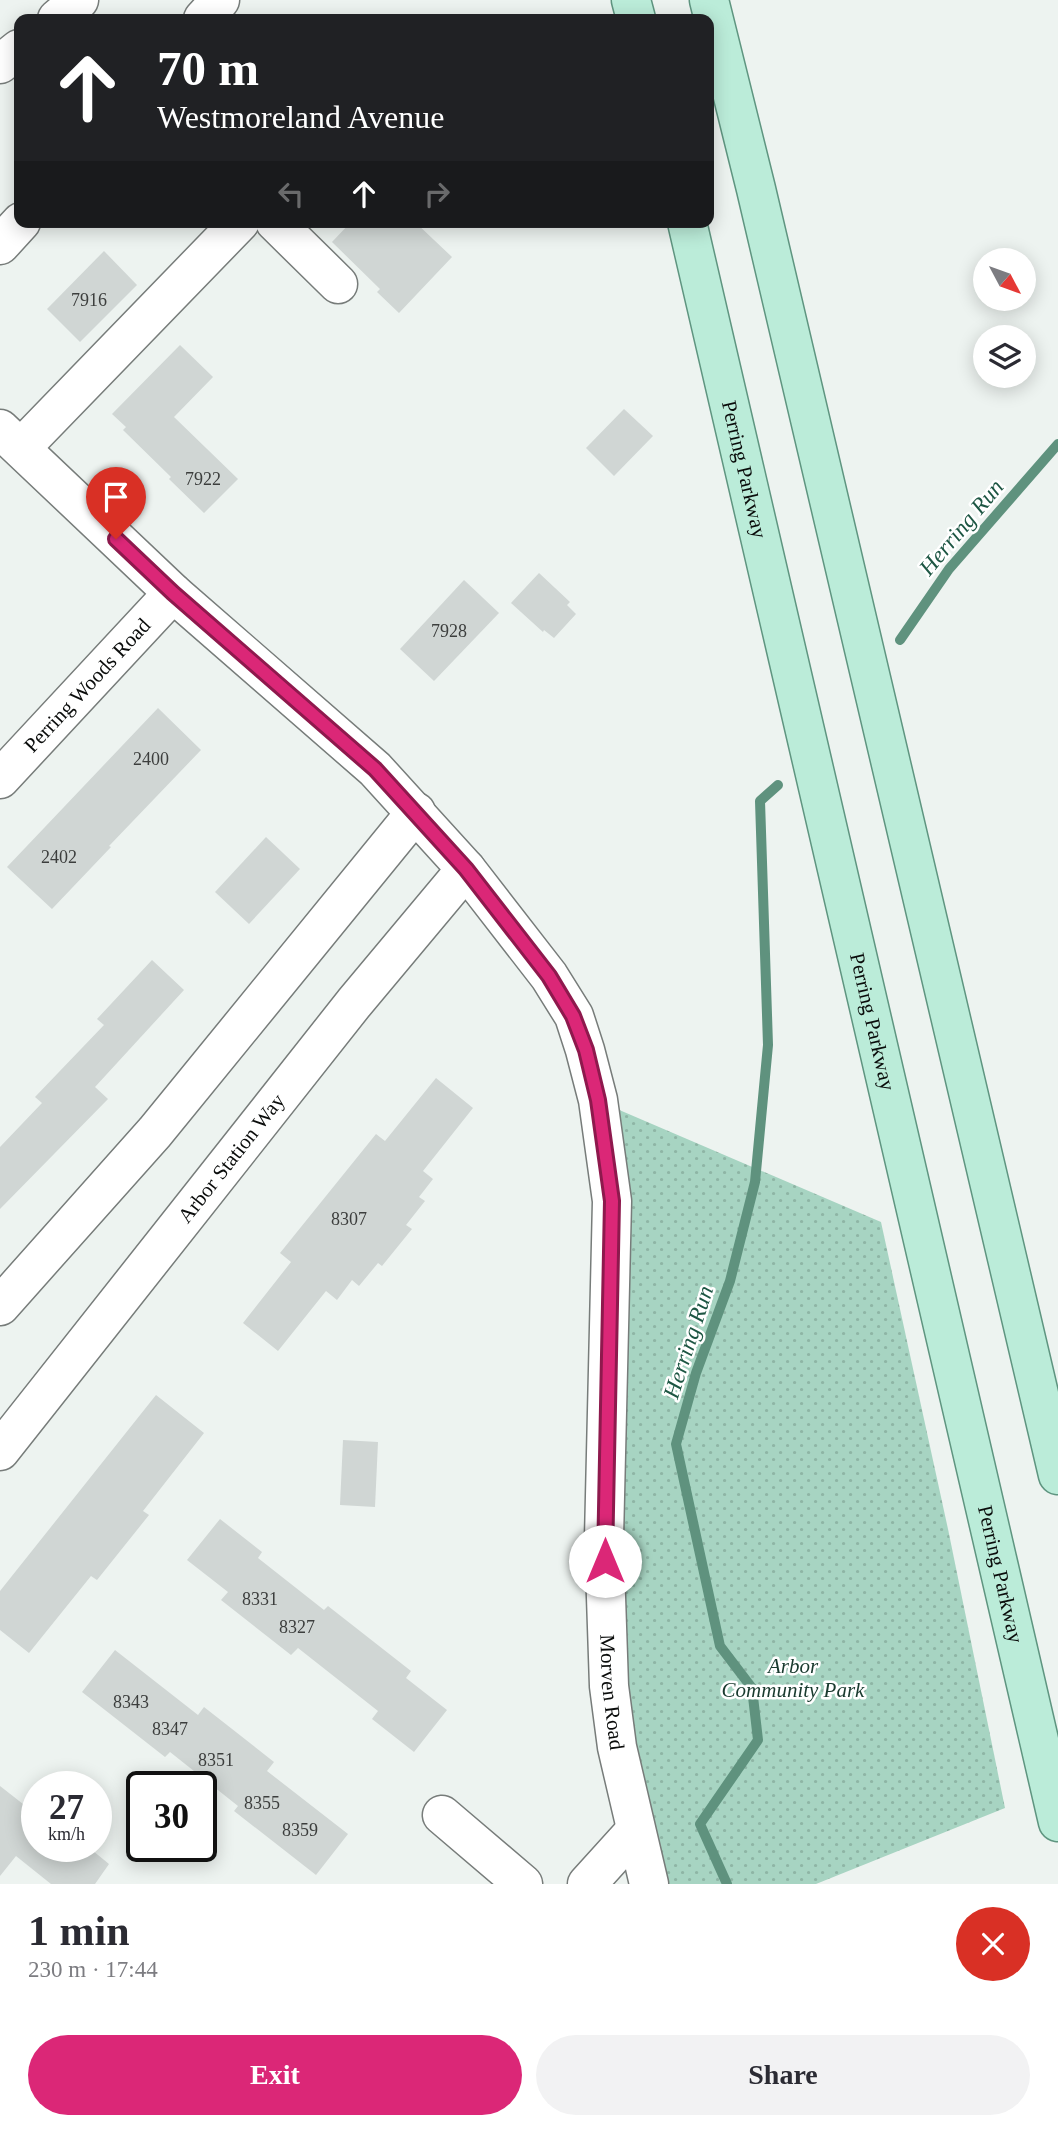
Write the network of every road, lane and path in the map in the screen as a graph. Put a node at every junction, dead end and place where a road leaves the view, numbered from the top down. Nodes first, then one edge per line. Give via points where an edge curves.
1 (79, 0) edge
2 (220, 0) edge
3 (63, 14) edge
4 (207, 14) edge
5 (714, 20) edge
6 (14, 53) edge
7 (0, 64) edge
8 (16, 228) edge
9 (234, 228) edge
10 (281, 228) edge
11 (688, 228) edge
12 (0, 245) edge
13 (338, 284) dead end
14 (10, 439) edge
15 (173, 593) junction
16 (0, 779) edge
17 (416, 812) junction
18 (466, 869) junction
19 (0, 1306) edge
20 (0, 1451) edge
21 (1058, 1475) edge
22 (442, 1815) dead end
23 (1058, 1822) edge
24 (635, 1831) junction
25 (523, 1884) edge
26 (587, 1884) edge
27 (649, 1884) edge

1 - 3 street
2 - 4 street
5 - 21 main road
6 - 7 street
8 - 12 street
9 - 14 street
10 - 13 street
11 - 23 main road, Perring Parkway
14 - 15 street, Morven Road
15 - 16 street, Perring Woods Road
15 - 17 street, Morven Road via 329,727
17 - 18 street, Morven Road
17 - 19 street via 155,1132
18 - 20 street, Arbor Station Way via 354,1003
18 - 24 street, Morven Road via 549,976 573,1016 598,1100 612,1201 606,1631 617,1747
22 - 25 street
24 - 26 street
24 - 27 street, Morven Road

